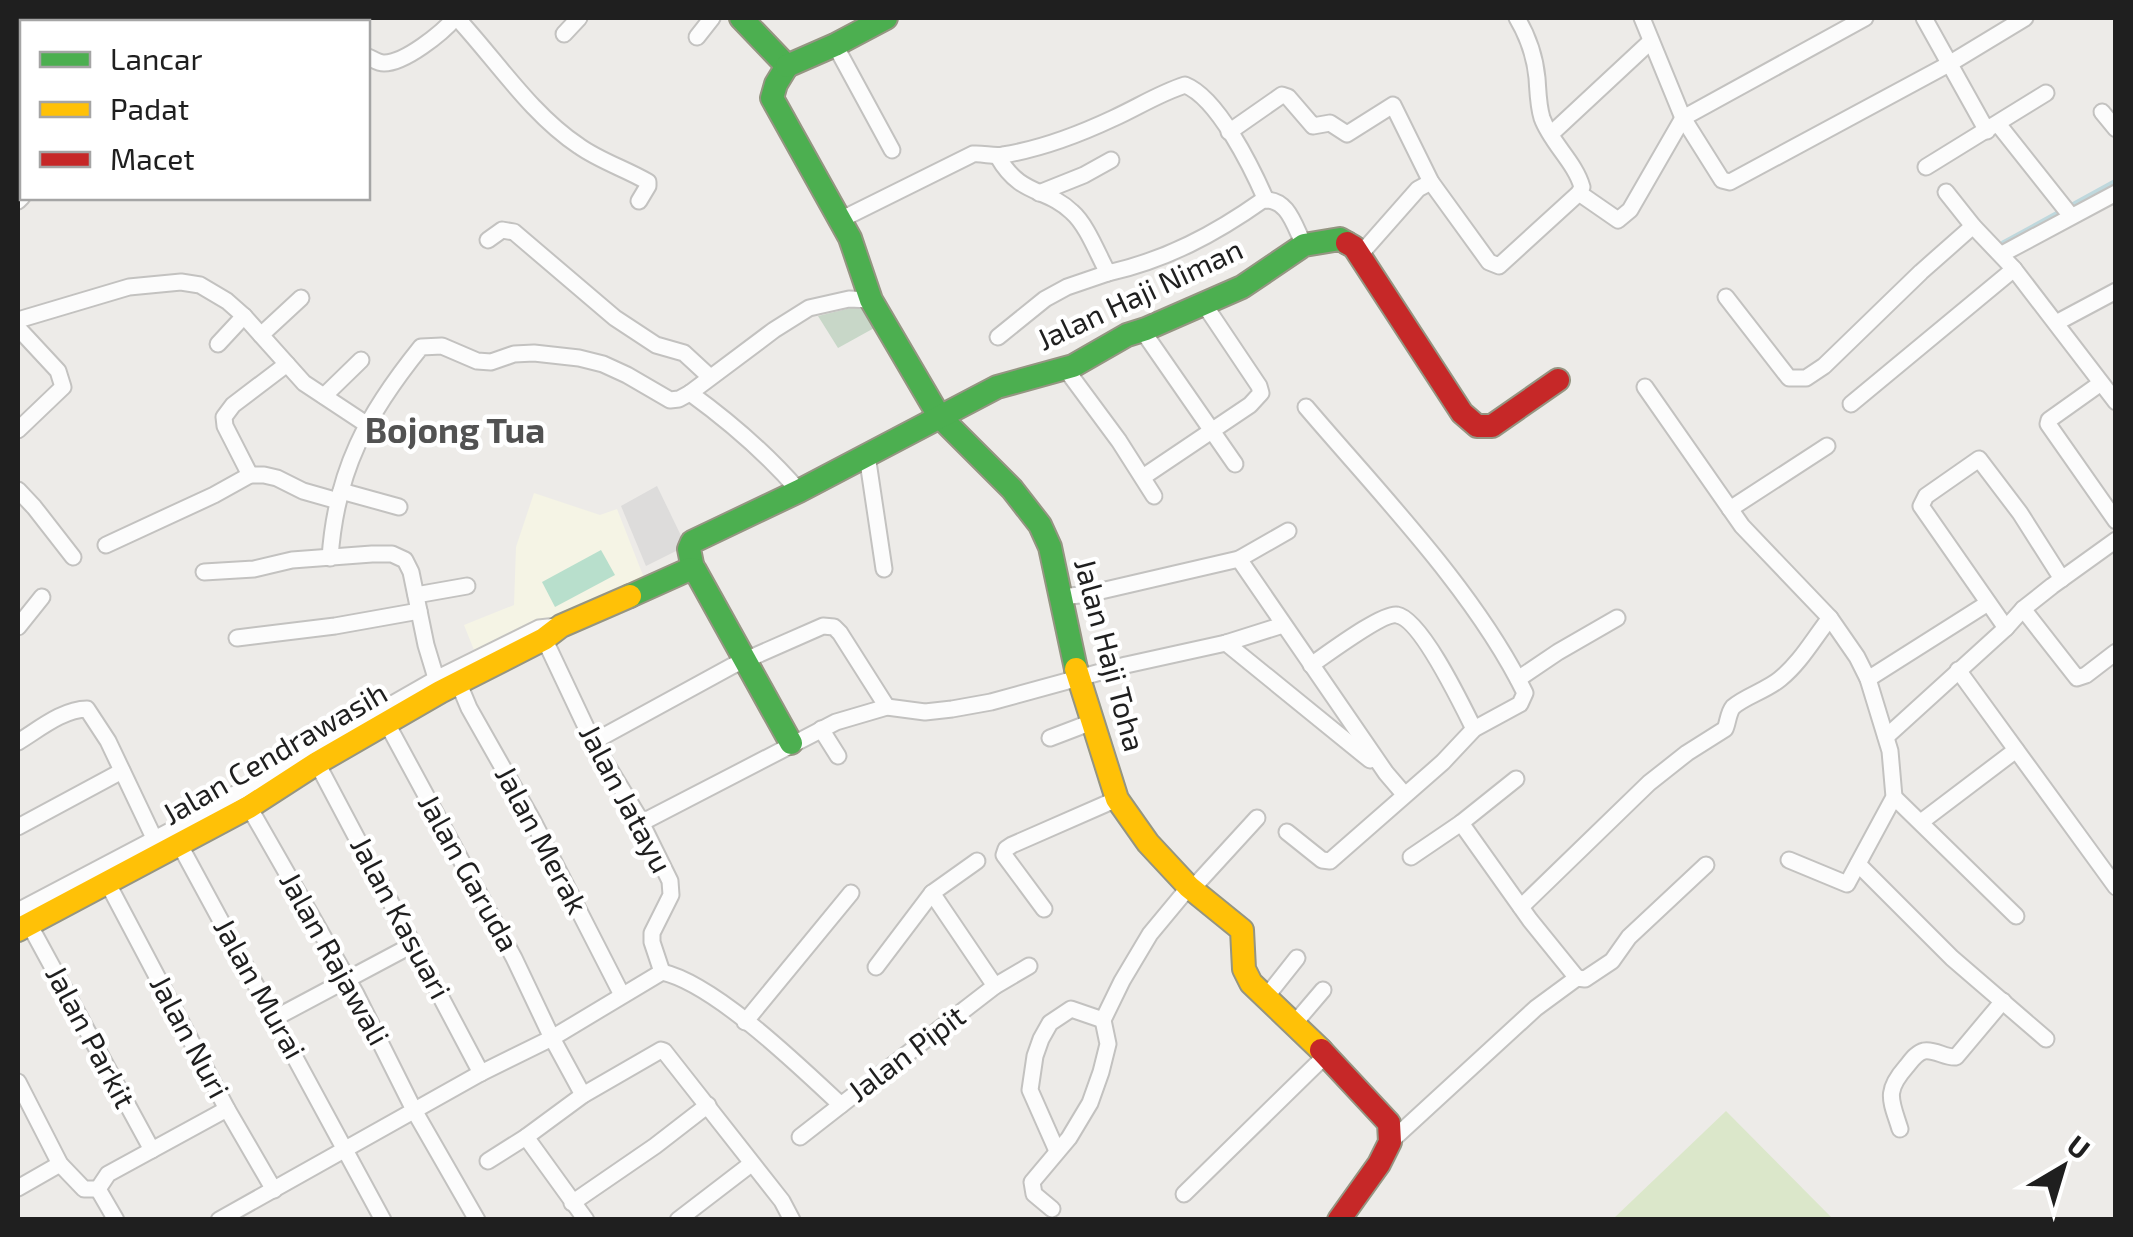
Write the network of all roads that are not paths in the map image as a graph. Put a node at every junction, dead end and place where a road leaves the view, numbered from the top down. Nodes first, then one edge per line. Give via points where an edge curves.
1 (456, 18) edge
2 (579, 18) edge
3 (712, 18) edge
4 (741, 18) edge
5 (886, 18) edge
6 (1517, 18) edge
7 (1642, 18) edge
8 (1865, 18) edge
9 (1924, 18) edge
10 (2025, 18) edge
11 (564, 34) dead end
12 (698, 37) dead end
13 (1651, 42) junction
14 (836, 45) junction
15 (370, 59) edge
16 (1949, 64) junction
17 (787, 66) junction
18 (2046, 93) dead end
19 (2102, 112) dead end
20 (1682, 118) junction
21 (1992, 128) junction
22 (2116, 129) edge
23 (1230, 132) junction
24 (1551, 134) junction
25 (892, 150) dead end
26 (998, 156) junction
27 (1111, 160) dead end
28 (1926, 167) dead end
29 (1431, 182) junction
30 (1579, 187) junction
31 (1946, 192) dead end
32 (1038, 193) junction
33 (2116, 193) edge
34 (1266, 200) junction
35 (640, 201) dead end
36 (2067, 211) junction
37 (840, 220) junction
38 (1973, 226) junction
39 (488, 240) dead end
40 (1304, 244) junction
41 (2002, 254) junction
42 (1358, 256) junction
43 (2014, 268) junction
44 (1108, 272) junction
45 (2116, 290) edge
46 (1726, 297) dead end
47 (302, 298) dead end
48 (872, 300) junction
49 (1204, 304) junction
50 (244, 316) junction
51 (2056, 323) junction
52 (18, 324) edge
53 (1142, 330) junction
54 (261, 335) junction
55 (998, 337) dead end
56 (218, 344) dead end
57 (360, 360) dead end
58 (287, 364) junction
59 (1066, 368) junction
60 (710, 378) junction
61 (1558, 380) dead end
62 (2101, 383) junction
63 (1646, 387) dead end
64 (690, 393) junction
65 (324, 396) junction
66 (2116, 402) edge
67 (1852, 404) dead end
68 (1306, 407) dead end
69 (940, 416) junction
70 (366, 424) junction
71 (18, 430) edge
72 (1213, 431) junction
73 (1827, 446) dead end
74 (867, 455) junction
75 (1234, 464) dead end
76 (250, 475) junction
77 (1143, 477) junction
78 (18, 490) edge
79 (798, 491) junction
80 (339, 496) junction
81 (1154, 496) dead end
82 (400, 507) dead end
83 (1730, 509) junction
84 (2116, 521) edge
85 (1288, 531) dead end
86 (2116, 540) edge
87 (106, 545) dead end
88 (73, 557) dead end
89 (330, 558) junction
90 (1239, 559) junction
91 (884, 568) dead end
92 (692, 569) junction
93 (204, 572) dead end
94 (2062, 579) junction
95 (466, 586) dead end
96 (42, 597) dead end
97 (1062, 597) junction
98 (418, 603) junction
99 (1988, 603) junction
100 (2024, 609) junction
101 (1617, 618) dead end
102 (1830, 618) junction
103 (1283, 625) junction
104 (18, 627) edge
105 (2006, 628) junction
106 (548, 631) junction
107 (237, 638) dead end
108 (1226, 643) junction
109 (2116, 652) edge
110 (743, 661) junction
111 (1312, 665) junction
112 (1958, 670) junction
113 (1518, 679) junction
114 (1078, 680) junction
115 (1868, 680) junction
116 (445, 685) junction
117 (887, 707) junction
118 (384, 718) junction
119 (1092, 722) junction
120 (821, 729) junction
121 (1474, 730) junction
122 (1886, 736) junction
123 (1050, 738) dead end
124 (18, 742) edge
125 (594, 742) junction
126 (791, 743) junction
127 (2016, 750) junction
128 (838, 756) dead end
129 (317, 763) junction
130 (122, 771) junction
131 (1386, 773) junction
132 (1516, 778) dead end
133 (1404, 794) junction
134 (1894, 798) junction
135 (1117, 799) junction
136 (249, 807) junction
137 (1258, 818) dead end
138 (1921, 822) junction
139 (640, 823) junction
140 (1461, 823) junction
141 (18, 827) edge
142 (1287, 832) dead end
143 (176, 837) junction
144 (154, 840) junction
145 (1412, 857) dead end
146 (1789, 860) dead end
147 (977, 861) dead end
148 (1858, 864) junction
149 (1706, 865) dead end
150 (2113, 878) edge
151 (107, 882) junction
152 (1191, 888) junction
153 (852, 894) dead end
154 (932, 894) junction
155 (1521, 907) junction
156 (1044, 909) dead end
157 (2016, 916) dead end
158 (21, 922) edge
159 (414, 944) junction
160 (1297, 958) dead end
161 (1030, 966) dead end
162 (876, 967) dead end
163 (662, 972) junction
164 (1577, 978) junction
165 (348, 980) junction
166 (995, 986) junction
167 (1323, 990) dead end
168 (622, 995) junction
169 (1266, 997) junction
170 (2002, 1001) junction
171 (275, 1018) junction
172 (1103, 1020) junction
173 (745, 1022) junction
174 (1294, 1024) junction
175 (552, 1038) junction
176 (2046, 1039) dead end
177 (1326, 1055) junction
178 (482, 1073) junction
179 (18, 1082) edge
180 (583, 1095) junction
181 (841, 1104) junction
182 (708, 1105) junction
183 (227, 1109) junction
184 (415, 1112) junction
185 (1900, 1129) dead end
186 (526, 1137) junction
187 (800, 1137) dead end
188 (1390, 1142) junction
189 (346, 1149) junction
190 (152, 1150) junction
191 (1057, 1151) junction
192 (488, 1162) dead end
193 (60, 1164) junction
194 (751, 1164) junction
195 (18, 1188) edge
196 (98, 1188) junction
197 (274, 1190) junction
198 (1184, 1194) dead end
199 (572, 1203) junction
200 (1052, 1209) dead end
201 (248, 1212) edge
202 (116, 1220) edge
203 (218, 1220) edge
204 (383, 1220) edge
205 (477, 1220) edge
206 (586, 1220) edge
207 (678, 1220) edge
208 (792, 1220) edge
209 (1338, 1220) edge

1 - 15 street via 406,55 384,63
1 - 35 street via 556,128 648,182
2 - 11 street
3 - 12 street
4 - 17 street
5 - 14 street
6 - 24 street
7 - 13 street
8 - 20 street
9 - 16 street
10 - 16 street
13 - 20 street
13 - 24 street
14 - 17 street
14 - 25 street
16 - 20 street via 1730,182 1722,180
16 - 21 street
17 - 37 street, Jalan Haji Toha via 772,98
18 - 21 street
19 - 22 street
20 - 30 street via 1623,218 1616,220
21 - 28 street
21 - 36 street
23 - 26 street via 1185,85 1037,148
23 - 29 street via 1282,96 1313,126 1330,123 1347,134 1392,105
23 - 34 street
24 - 30 street
26 - 32 street via 1018,182
26 - 37 street via 973,154
27 - 32 street
29 - 30 street via 1495,266
29 - 42 street
31 - 38 street
32 - 44 street via 1071,210
33 - 36 street
34 - 40 street via 1284,205
34 - 44 street via 1180,250
36 - 41 street
37 - 48 street, Jalan Haji Toha
38 - 41 street
38 - 46 street via 1806,378 1789,378
39 - 60 street via 502,230 514,232 615,318 656,345 684,352
40 - 42 street via 1340,239
40 - 49 street, Jalan Haji Niman
41 - 43 street
42 - 61 street via 1477,426 1492,426
43 - 51 street
43 - 67 street
44 - 55 street via 1056,293
45 - 51 street
47 - 54 street
48 - 60 street via 809,308
48 - 69 street, Jalan Haji Toha
49 - 53 street, Jalan Haji Niman
49 - 72 street via 1260,393
50 - 52 street via 200,285 181,282 129,287
50 - 54 street
50 - 56 street
51 - 62 street
52 - 71 street via 58,371 63,387
53 - 59 street, Jalan Haji Niman
53 - 72 street
54 - 58 street
57 - 65 street
58 - 65 street
58 - 76 street via 224,417
59 - 69 street, Jalan Haji Niman via 997,387
59 - 77 street
60 - 64 street
62 - 66 street
62 - 84 street via 2048,422
63 - 83 street
64 - 70 street via 670,400 579,358 514,354 491,362 442,346 421,347
64 - 79 street
65 - 70 street
68 - 113 street via 1436,560
69 - 74 street, Jalan Haji Niman
69 - 97 street, Jalan Haji Toha via 1040,525
70 - 80 street
72 - 75 street
72 - 77 street
73 - 83 street
74 - 79 street, Jalan Haji Niman
74 - 91 street
76 - 80 street
76 - 87 street
77 - 81 street
78 - 88 street
79 - 92 street, Jalan Haji Niman via 692,542
80 - 82 street
80 - 89 street
83 - 102 street
85 - 90 street
86 - 94 street
89 - 93 street, Jalan Merak
89 - 98 street, Jalan Merak via 392,554 405,560
90 - 97 street
90 - 103 street
92 - 106 street, Jalan Cendrawasih
92 - 110 street
94 - 99 street via 1976,460 1921,506
94 - 100 street
95 - 98 street
96 - 104 street
97 - 114 street, Jalan Haji Toha
98 - 107 street via 335,626
98 - 116 street, Jalan Merak
99 - 105 street
99 - 115 street
100 - 105 street
100 - 109 street via 2076,678
101 - 113 street
102 - 115 street
102 - 155 street via 1782,678 1733,707 1726,729 1649,783
103 - 108 street
103 - 111 street
105 - 112 street
106 - 116 street, Jalan Cendrawasih
106 - 125 street, Jalan Jatayu
108 - 114 street
108 - 131 street
110 - 117 street via 834,627
110 - 125 street
110 - 126 street
111 - 121 street via 1376,622 1402,616 1444,669
111 - 131 street
112 - 122 street
112 - 127 street
113 - 121 street via 1525,693 1520,704
114 - 117 street via 952,710
114 - 119 street, Jalan Haji Toha
115 - 122 street
116 - 118 street, Jalan Cendrawasih
116 - 168 street, Jalan Merak via 470,708
117 - 120 street
118 - 129 street, Jalan Cendrawasih
118 - 143 street, Jalan Cendrawasih
118 - 175 street, Jalan Garuda
119 - 123 street
119 - 135 street, Jalan Haji Toha
120 - 126 street
120 - 128 street
121 - 133 street
122 - 134 street
124 - 130 street via 87,708
125 - 139 street, Jalan Jatayu
126 - 139 street
127 - 138 street
127 - 150 street
129 - 136 street, Jalan Cendrawasih
129 - 159 street, Jalan Kasuari
130 - 141 street
130 - 144 street
131 - 133 street
132 - 140 street
133 - 142 street via 1330,861
134 - 138 street
134 - 148 street
135 - 152 street, Jalan Haji Toha
135 - 156 street via 1006,849
136 - 143 street, Jalan Cendrawasih
136 - 165 street, Jalan Rajawali
137 - 152 street
138 - 157 street
139 - 163 street, Jalan Jatayu via 670,881 652,933
140 - 145 street
140 - 155 street
143 - 144 street, Jalan Cendrawasih
143 - 151 street, Jalan Cendrawasih
143 - 171 street, Jalan Murai
144 - 158 street, Jalan Cendrawasih
146 - 148 street via 1847,884
147 - 154 street
148 - 170 street
149 - 164 street via 1612,961
151 - 158 street, Jalan Cendrawasih
151 - 183 street, Jalan Nuri
152 - 169 street, Jalan Haji Toha via 1242,930 1244,969
152 - 172 street via 1150,934
153 - 173 street
154 - 162 street
154 - 166 street
155 - 164 street
158 - 190 street, Jalan Parkit
159 - 165 street
159 - 178 street, Jalan Kasuari
160 - 169 street
161 - 166 street, Jalan Pipit
163 - 168 street
163 - 173 street, Jalan Pipit via 691,982
164 - 188 street
165 - 171 street
165 - 184 street, Jalan Rajawali
166 - 181 street, Jalan Pipit
167 - 174 street
168 - 175 street
169 - 174 street, Jalan Haji Toha
170 - 176 street
170 - 185 street via 1956,1057 1917,1054 1896,1079 1891,1088
171 - 189 street, Jalan Murai
172 - 191 street via 1108,1044 1102,1072
172 - 191 street via 1071,1009 1040,1040 1030,1090
173 - 181 street, Jalan Pipit
174 - 177 street, Jalan Haji Toha
175 - 178 street
175 - 180 street, Jalan Garuda
177 - 188 street, Jalan Haji Toha via 1389,1123
177 - 198 street
178 - 184 street
179 - 193 street
180 - 182 street via 662,1050
180 - 186 street
181 - 187 street
182 - 194 street
182 - 199 street
183 - 190 street
183 - 197 street, Jalan Nuri
184 - 189 street
184 - 205 street, Jalan Rajawali
186 - 192 street
186 - 199 street
188 - 209 street
189 - 197 street
189 - 204 street, Jalan Murai
190 - 196 street via 108,1174
191 - 200 street via 1031,1188
193 - 195 street
193 - 196 street via 84,1189
194 - 207 street
194 - 208 street
196 - 202 street
197 - 201 street
199 - 206 street
201 - 203 street

